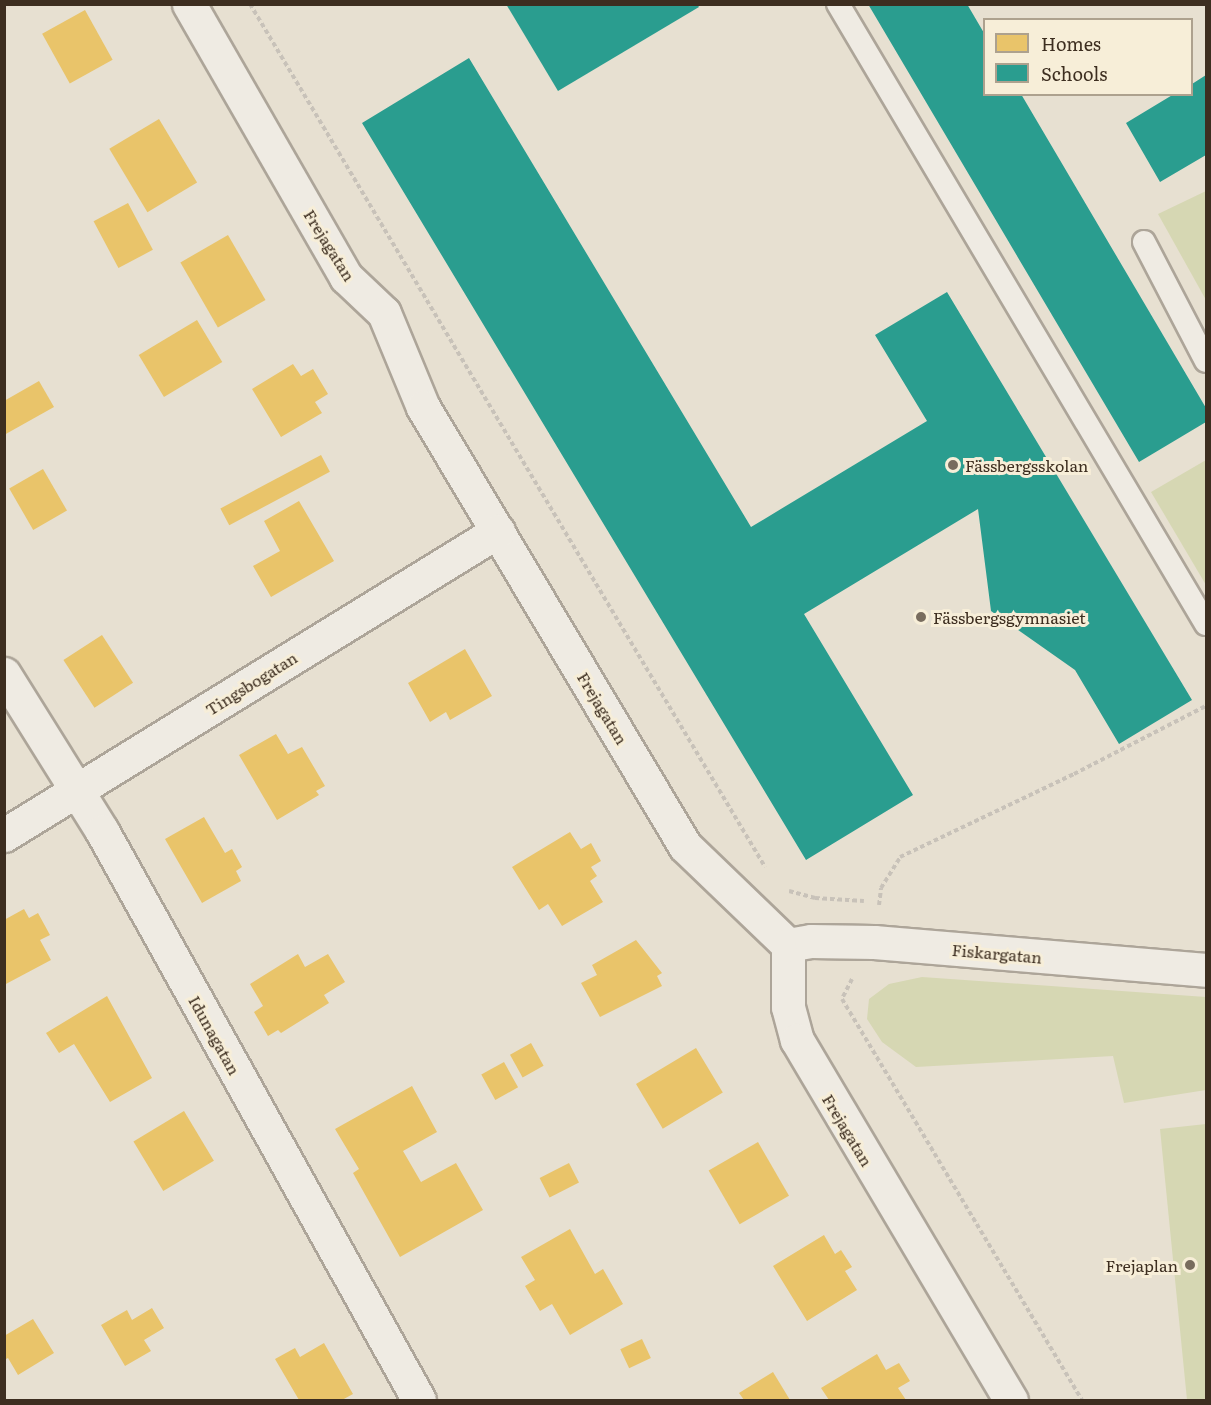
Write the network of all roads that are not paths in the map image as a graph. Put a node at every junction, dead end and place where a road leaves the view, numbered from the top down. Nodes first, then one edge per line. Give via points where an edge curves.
1 (189, 4) edge
2 (838, 4) edge
3 (1144, 242) dead end
4 (1206, 361) edge
5 (498, 531) junction
6 (1206, 624) edge
7 (4, 674) edge
8 (75, 791) junction
9 (4, 835) edge
10 (788, 945) junction
11 (1206, 970) edge
12 (419, 1401) edge
13 (1011, 1401) edge

1 - 5 street, Frejagatan via 346,277 384,314 423,406
2 - 6 lane
3 - 4 lane
5 - 8 street, Tingsbogatan
5 - 10 street, Frejagatan via 685,846
7 - 8 street, Idunagatan
8 - 9 street, Tingsbogatan
8 - 12 street, Idunagatan via 102,831
10 - 11 street, Fiskargatan via 811,941 874,942
10 - 13 street, Frejagatan via 788,1007 797,1040

